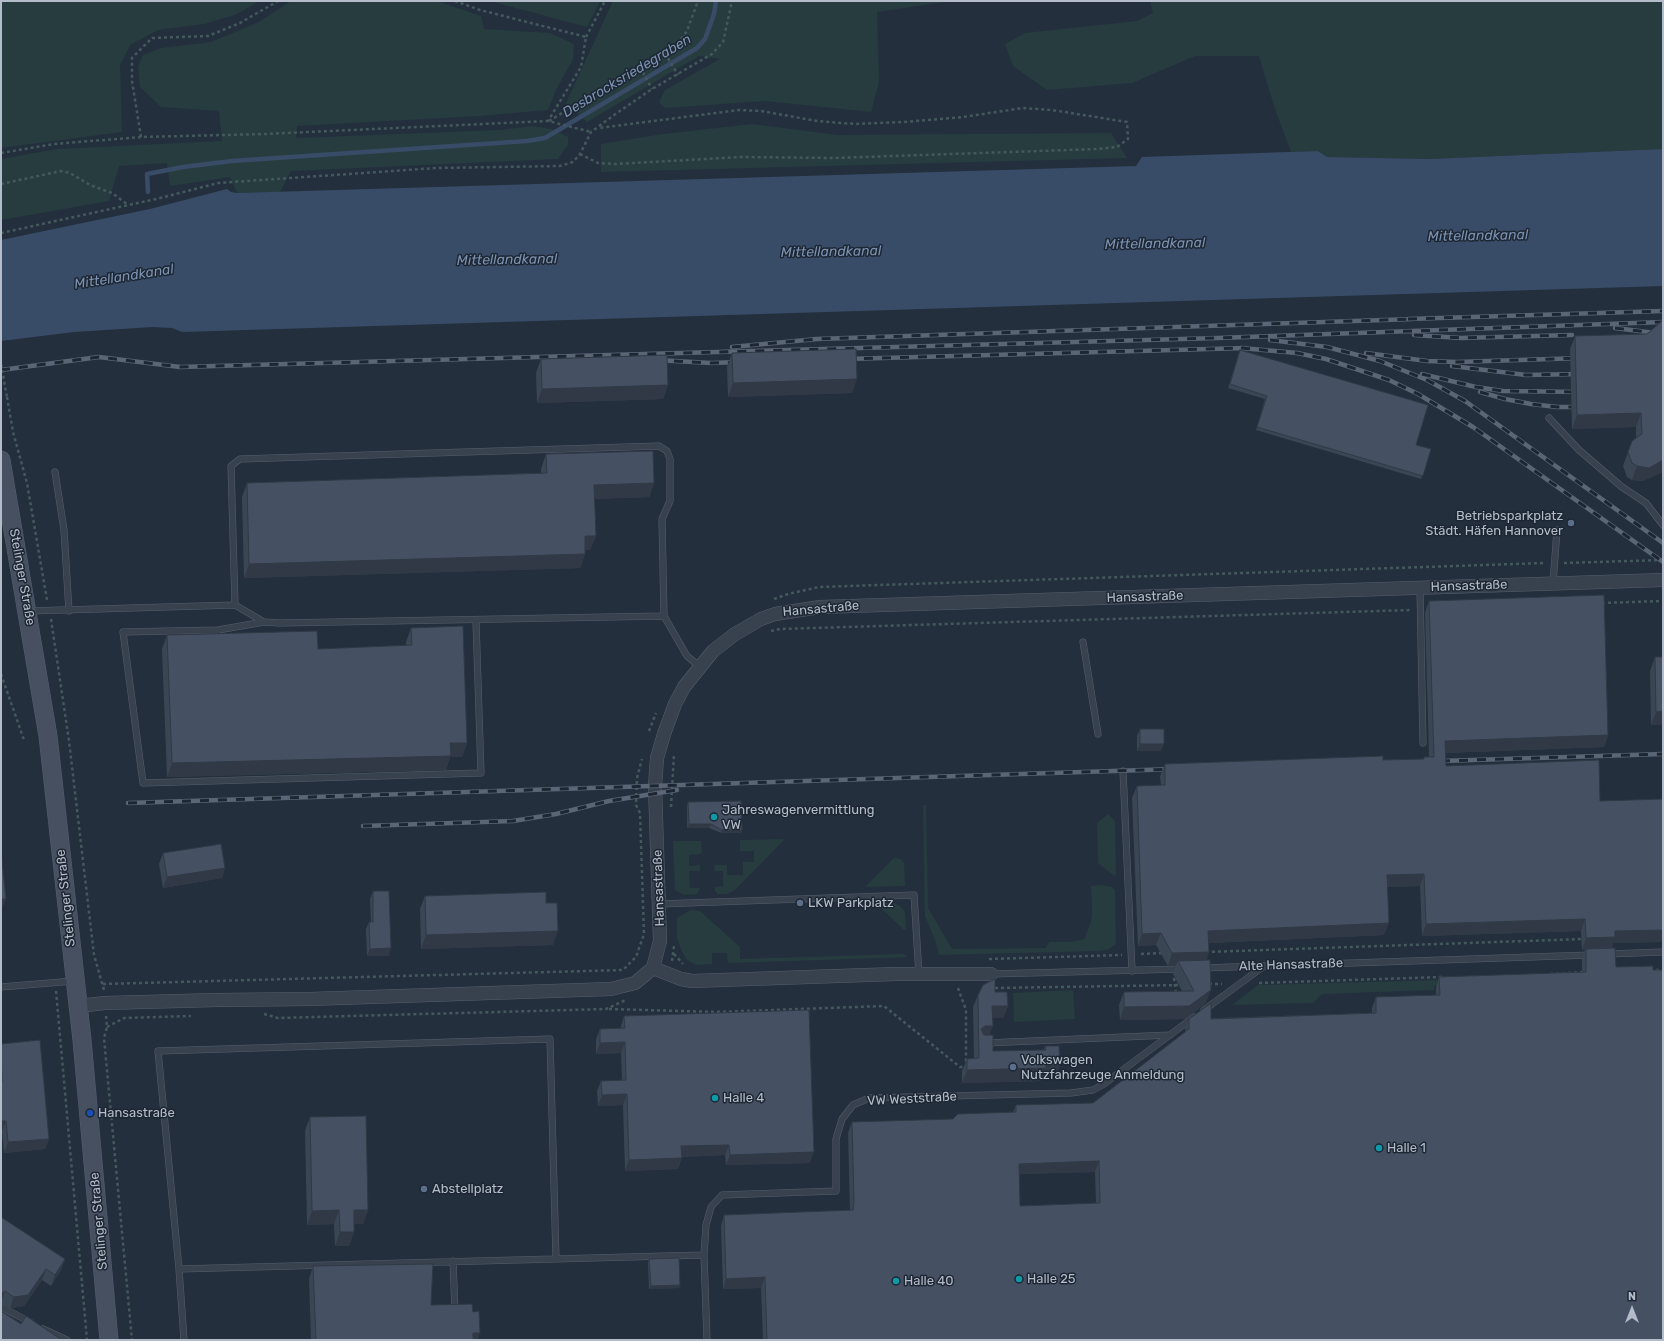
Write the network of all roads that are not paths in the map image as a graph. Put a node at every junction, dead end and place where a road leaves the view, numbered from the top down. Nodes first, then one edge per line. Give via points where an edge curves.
1 (1549, 418) dead end
2 (1, 460) edge
3 (55, 472) dead end
4 (1663, 525) edge
5 (1557, 530) dead end
6 (1663, 580) edge
7 (1553, 584) junction
8 (1420, 588) junction
9 (235, 605) junction
10 (28, 611) junction
11 (69, 611) junction
12 (664, 616) junction
13 (476, 621) junction
14 (264, 622) junction
15 (1083, 642) dead end
16 (699, 666) junction
17 (1098, 734) dead end
18 (1423, 743) dead end
19 (1124, 771) dead end
20 (659, 904) junction
21 (1663, 952) edge
22 (1264, 966) junction
23 (653, 968) junction
24 (1187, 969) edge
25 (1195, 969) edge
26 (1132, 971) junction
27 (991, 974) joint
28 (919, 975) junction
29 (76, 981) junction
30 (1, 987) edge
31 (78, 1006) junction
32 (1170, 1035) junction
33 (981, 1043) edge
34 (704, 1255) junction
35 (556, 1259) junction
36 (454, 1261) junction
37 (180, 1269) junction
38 (1, 1307) edge
39 (455, 1312) edge
40 (67, 1340) edge
41 (109, 1340) edge
42 (184, 1340) edge
43 (707, 1340) edge

1 - 4 lane via 1579,450 1622,487 1646,503
2 - 10 main road, Stelinger Straße
3 - 11 lane via 64,530
5 - 7 lane
6 - 7 street, Hansastraße
7 - 8 street, Hansastraße
8 - 16 street, Hansastraße via 807,608 761,619 735,634
8 - 18 lane
9 - 11 lane
9 - 12 lane via 231,466 240,459 659,446 667,451 670,459 670,501 662,519
9 - 14 lane
10 - 11 lane
10 - 29 main road, Stelinger Straße via 48,736
12 - 13 lane
12 - 16 lane via 687,656
13 - 14 lane
13 - 14 lane via 481,773 143,783 123,632 218,630
15 - 17 lane
16 - 20 street, Hansastraße via 675,704 657,758 655,786
19 - 26 lane
20 - 23 street, Hansastraße via 660,942
20 - 28 lane via 914,895
21 - 22 lane, Alte Hansastraße
22 - 25 lane, Alte Hansastraße
22 - 32 lane, VW Weststraße
23 - 28 street via 692,981
23 - 31 street via 635,983 611,989 105,1003
24 - 26 lane
26 - 27 lane
27 - 28 street
29 - 30 lane
29 - 31 main road, Stelinger Straße
31 - 41 main road, Stelinger Straße via 90,1113
32 - 33 lane
32 - 34 lane, VW Weststraße via 1104,1084 1080,1093 869,1098 853,1104 842,1119 836,1139 836,1191 722,1195 711,1207 706,1225
34 - 35 lane
34 - 43 lane, VW Weststraße
35 - 36 lane
35 - 37 lane via 550,1039 542,1039 158,1051
36 - 37 lane
36 - 39 lane
37 - 42 lane
38 - 40 lane

